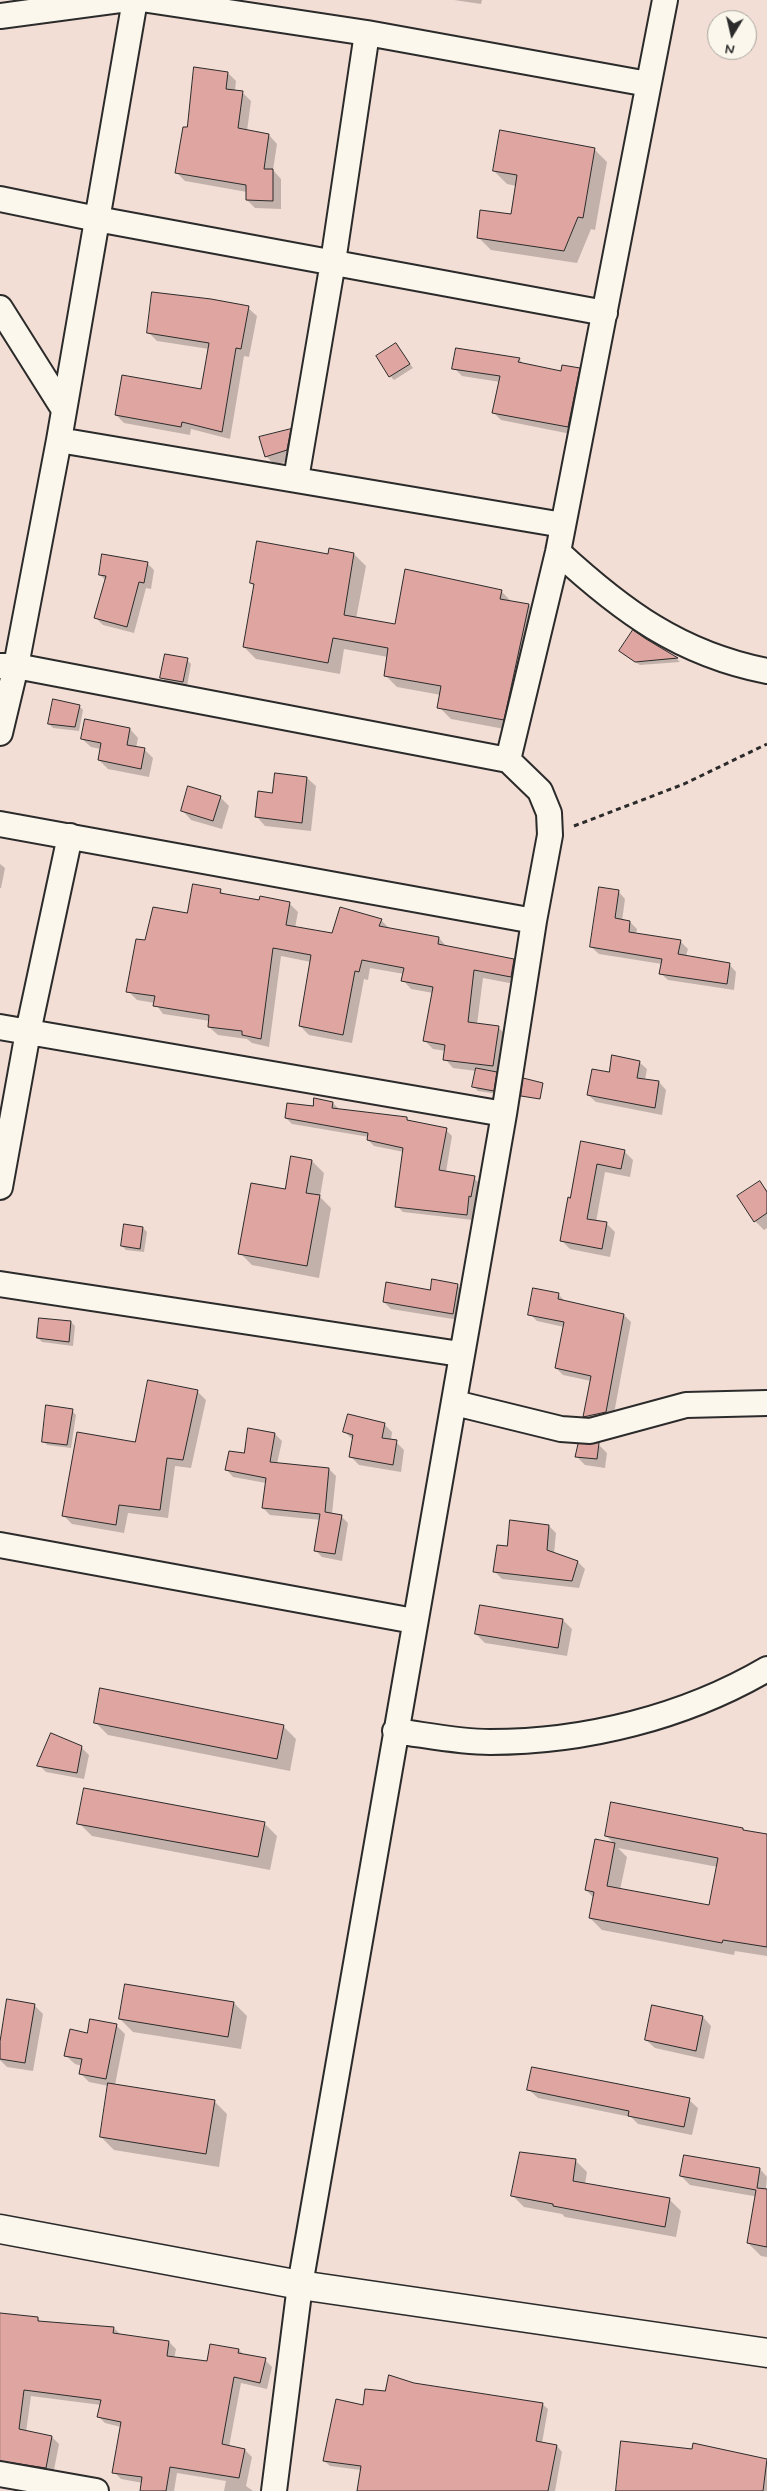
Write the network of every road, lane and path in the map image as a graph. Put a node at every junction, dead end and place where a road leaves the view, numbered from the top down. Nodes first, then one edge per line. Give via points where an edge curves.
1 (120, 0) edge
2 (135, 0) edge
3 (148, 0) edge
4 (665, 0) edge
5 (0, 16) edge
6 (367, 34) junction
7 (648, 84) junction
8 (0, 199) edge
9 (97, 219) junction
10 (333, 262) junction
11 (0, 308) edge
12 (605, 313) junction
13 (63, 408) junction
14 (59, 440) junction
15 (296, 479) junction
16 (563, 525) junction
17 (558, 552) junction
18 (8, 666) edge
19 (767, 672) edge
20 (0, 733) edge
21 (767, 744) edge
22 (508, 760) junction
23 (0, 824) edge
24 (550, 835) junction
25 (70, 836) junction
26 (534, 921) junction
27 (0, 1027) edge
28 (28, 1032) junction
29 (504, 1114) junction
30 (0, 1187) edge
31 (0, 1284) edge
32 (460, 1354) junction
33 (767, 1402) edge
34 (454, 1403) junction
35 (0, 1545) edge
36 (414, 1621) junction
37 (767, 1669) edge
38 (395, 1731) junction
39 (0, 2229) edge
40 (300, 2285) junction
41 (767, 2354) edge
42 (0, 2474) edge
43 (96, 2491) edge
44 (274, 2491) edge

1 - 5 street
2 - 9 street
3 - 6 street
4 - 7 street
6 - 7 street
6 - 10 street
7 - 12 street
8 - 9 street
9 - 10 street
9 - 13 street
10 - 12 street
10 - 15 street
11 - 13 street
12 - 16 street
13 - 14 street
14 - 15 street
14 - 18 street
15 - 16 street
16 - 17 street
17 - 19 street via 632,615 665,635 695,649
17 - 22 street
18 - 20 street
18 - 22 street
21 - 24 path via 684,784
22 - 24 street via 540,790 549,813
23 - 25 street
24 - 26 street
25 - 26 street
25 - 28 street
26 - 29 street
27 - 28 street
28 - 29 street
28 - 30 street
29 - 32 street
31 - 32 street
32 - 34 street
33 - 34 street via 686,1404 590,1431 570,1431
34 - 36 street
35 - 36 street
36 - 38 street
37 - 38 street via 698,1702 628,1725 559,1739 488,1742
38 - 40 street
39 - 40 main road
40 - 41 main road
40 - 44 street
42 - 43 street

